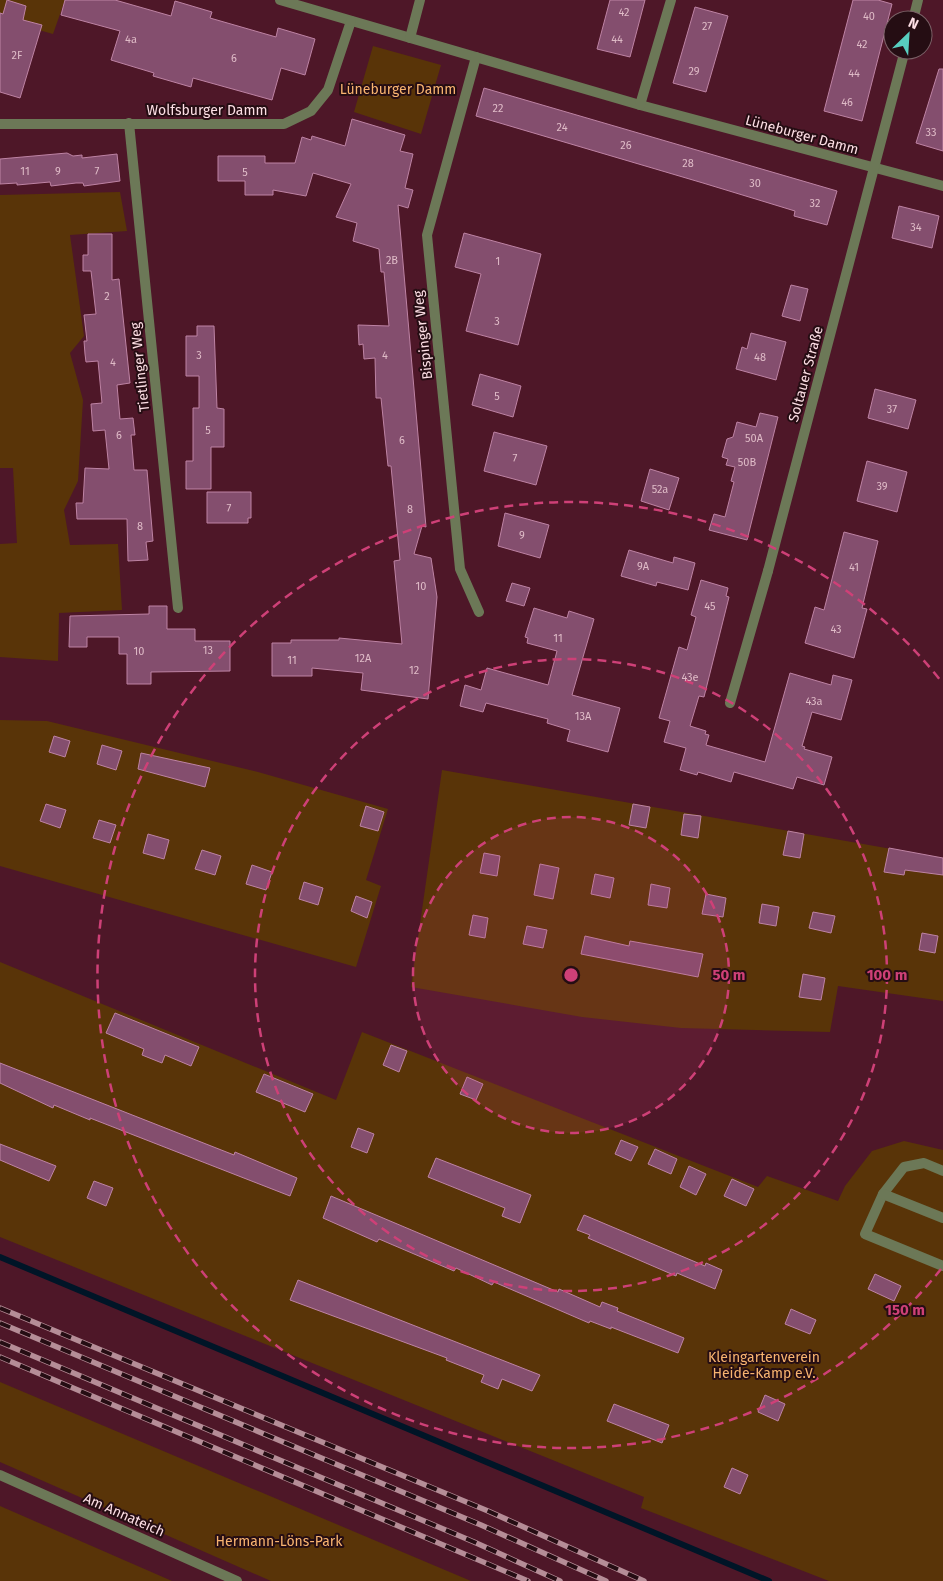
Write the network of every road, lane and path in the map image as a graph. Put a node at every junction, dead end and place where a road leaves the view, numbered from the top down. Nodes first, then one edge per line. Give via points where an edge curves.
1 (280, 0) edge
2 (420, 0) edge
3 (671, 0) edge
4 (352, 21) junction
5 (410, 38) junction
6 (476, 57) junction
7 (902, 60) edge
8 (640, 105) junction
9 (129, 123) junction
10 (0, 124) edge
11 (873, 169) junction
12 (943, 186) edge
13 (178, 608) dead end
14 (479, 612) dead end
15 (730, 703) dead end
16 (943, 1171) edge
17 (883, 1194) junction
18 (943, 1218) edge
19 (943, 1266) edge
20 (0, 1475) edge
21 (237, 1581) edge

1 - 4 street, Lüneburger Damm
2 - 5 street
3 - 8 street
4 - 5 street, Lüneburger Damm
4 - 9 street, Wolfsburger Damm via 328,90 311,111 284,124
5 - 6 street, Lüneburger Damm
6 - 8 street, Lüneburger Damm
6 - 14 street, Bispinger Weg via 427,235 460,569
7 - 11 street, Soltauer Straße
8 - 11 street, Lüneburger Damm
9 - 10 street, Wolfsburger Damm
9 - 13 street, Tietlinger Weg
11 - 12 street, Lüneburger Damm
11 - 15 street, Soltauer Straße via 768,571
16 - 17 street via 924,1163 904,1167
17 - 18 street
17 - 19 street via 865,1234
20 - 21 street, Am Annateich

